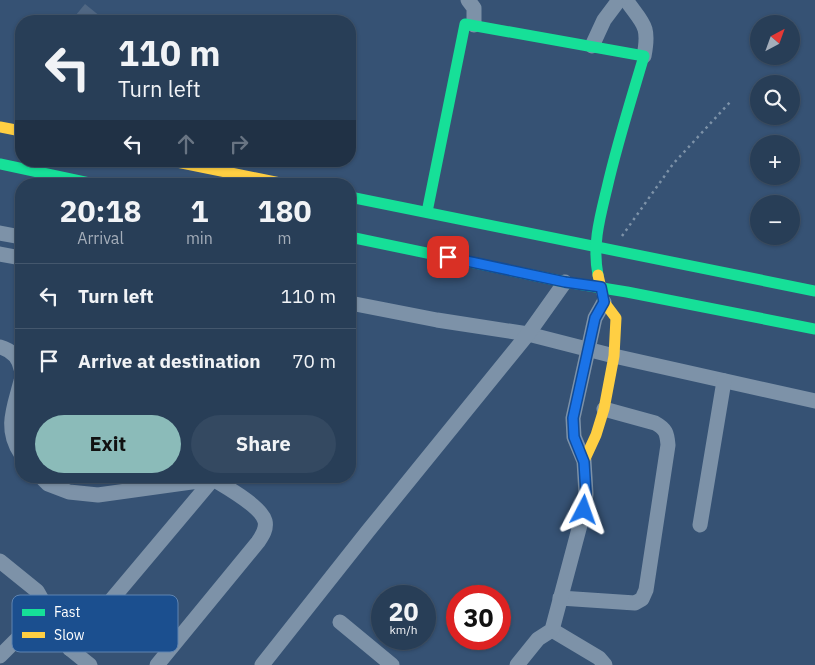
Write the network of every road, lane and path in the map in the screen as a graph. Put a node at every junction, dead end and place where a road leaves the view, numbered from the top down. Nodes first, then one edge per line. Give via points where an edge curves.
1 (619, 0) edge
2 (626, 0) edge
3 (474, 3) edge
4 (474, 25) junction
5 (592, 46) junction
6 (644, 56) junction
7 (731, 101) dead end
8 (0, 127) edge
9 (15, 130) edge
10 (0, 164) edge
11 (202, 167) edge
12 (66, 178) edge
13 (256, 178) edge
14 (356, 198) edge
15 (427, 212) junction
16 (0, 233) edge
17 (15, 236) edge
18 (356, 238) edge
19 (596, 248) junction
20 (611, 251) junction
21 (0, 254) edge
22 (15, 257) edge
23 (565, 282) junction
24 (815, 291) edge
25 (603, 295) junction
26 (356, 304) edge
27 (815, 329) edge
28 (528, 334) junction
29 (0, 347) edge
30 (588, 349) junction
31 (15, 355) edge
32 (614, 356) junction
33 (724, 381) junction
34 (815, 401) edge
35 (15, 403) edge
36 (604, 409) junction
37 (15, 445) edge
38 (584, 462) junction
39 (47, 483) edge
40 (184, 483) edge
41 (210, 483) edge
42 (219, 483) edge
43 (700, 525) dead end
44 (0, 561) edge
45 (39, 595) edge
46 (115, 595) edge
47 (560, 598) junction
48 (340, 622) dead end
49 (552, 630) junction
50 (178, 639) edge
51 (12, 644) edge
52 (74, 652) edge
53 (168, 652) edge
54 (0, 656) edge
55 (90, 665) edge
56 (157, 665) edge
57 (262, 665) edge
58 (392, 665) edge
59 (517, 665) edge
60 (605, 665) edge

1 - 5 street via 604,20
2 - 6 street via 646,29 648,37
3 - 4 street
4 - 5 street
4 - 15 street via 465,24
5 - 6 street
6 - 19 street via 612,165 597,228
7 - 20 path via 673,164
8 - 9 street
10 - 12 street
11 - 13 street
14 - 15 street
15 - 19 street
16 - 17 street
18 - 23 street
19 - 20 street
19 - 25 street
20 - 24 street
21 - 22 street
23 - 25 street
23 - 28 street
25 - 27 street
25 - 30 street
25 - 32 street via 616,318
26 - 28 street
28 - 30 street
28 - 57 street
29 - 31 street
30 - 32 street
30 - 38 street via 573,418 574,437
32 - 33 street
32 - 36 street
33 - 34 street
33 - 43 street
35 - 37 street via 10,422
36 - 38 street
36 - 47 street via 655,423 667,433 668,445 646,590 642,599 635,603
38 - 47 street via 584,510
39 - 40 street via 69,492 98,495
41 - 46 street
42 - 50 street via 261,513 266,522 265,531
44 - 45 street
47 - 49 street
48 - 58 street
49 - 59 street via 538,639
49 - 60 street via 599,658
51 - 54 street
52 - 55 street
53 - 56 street

